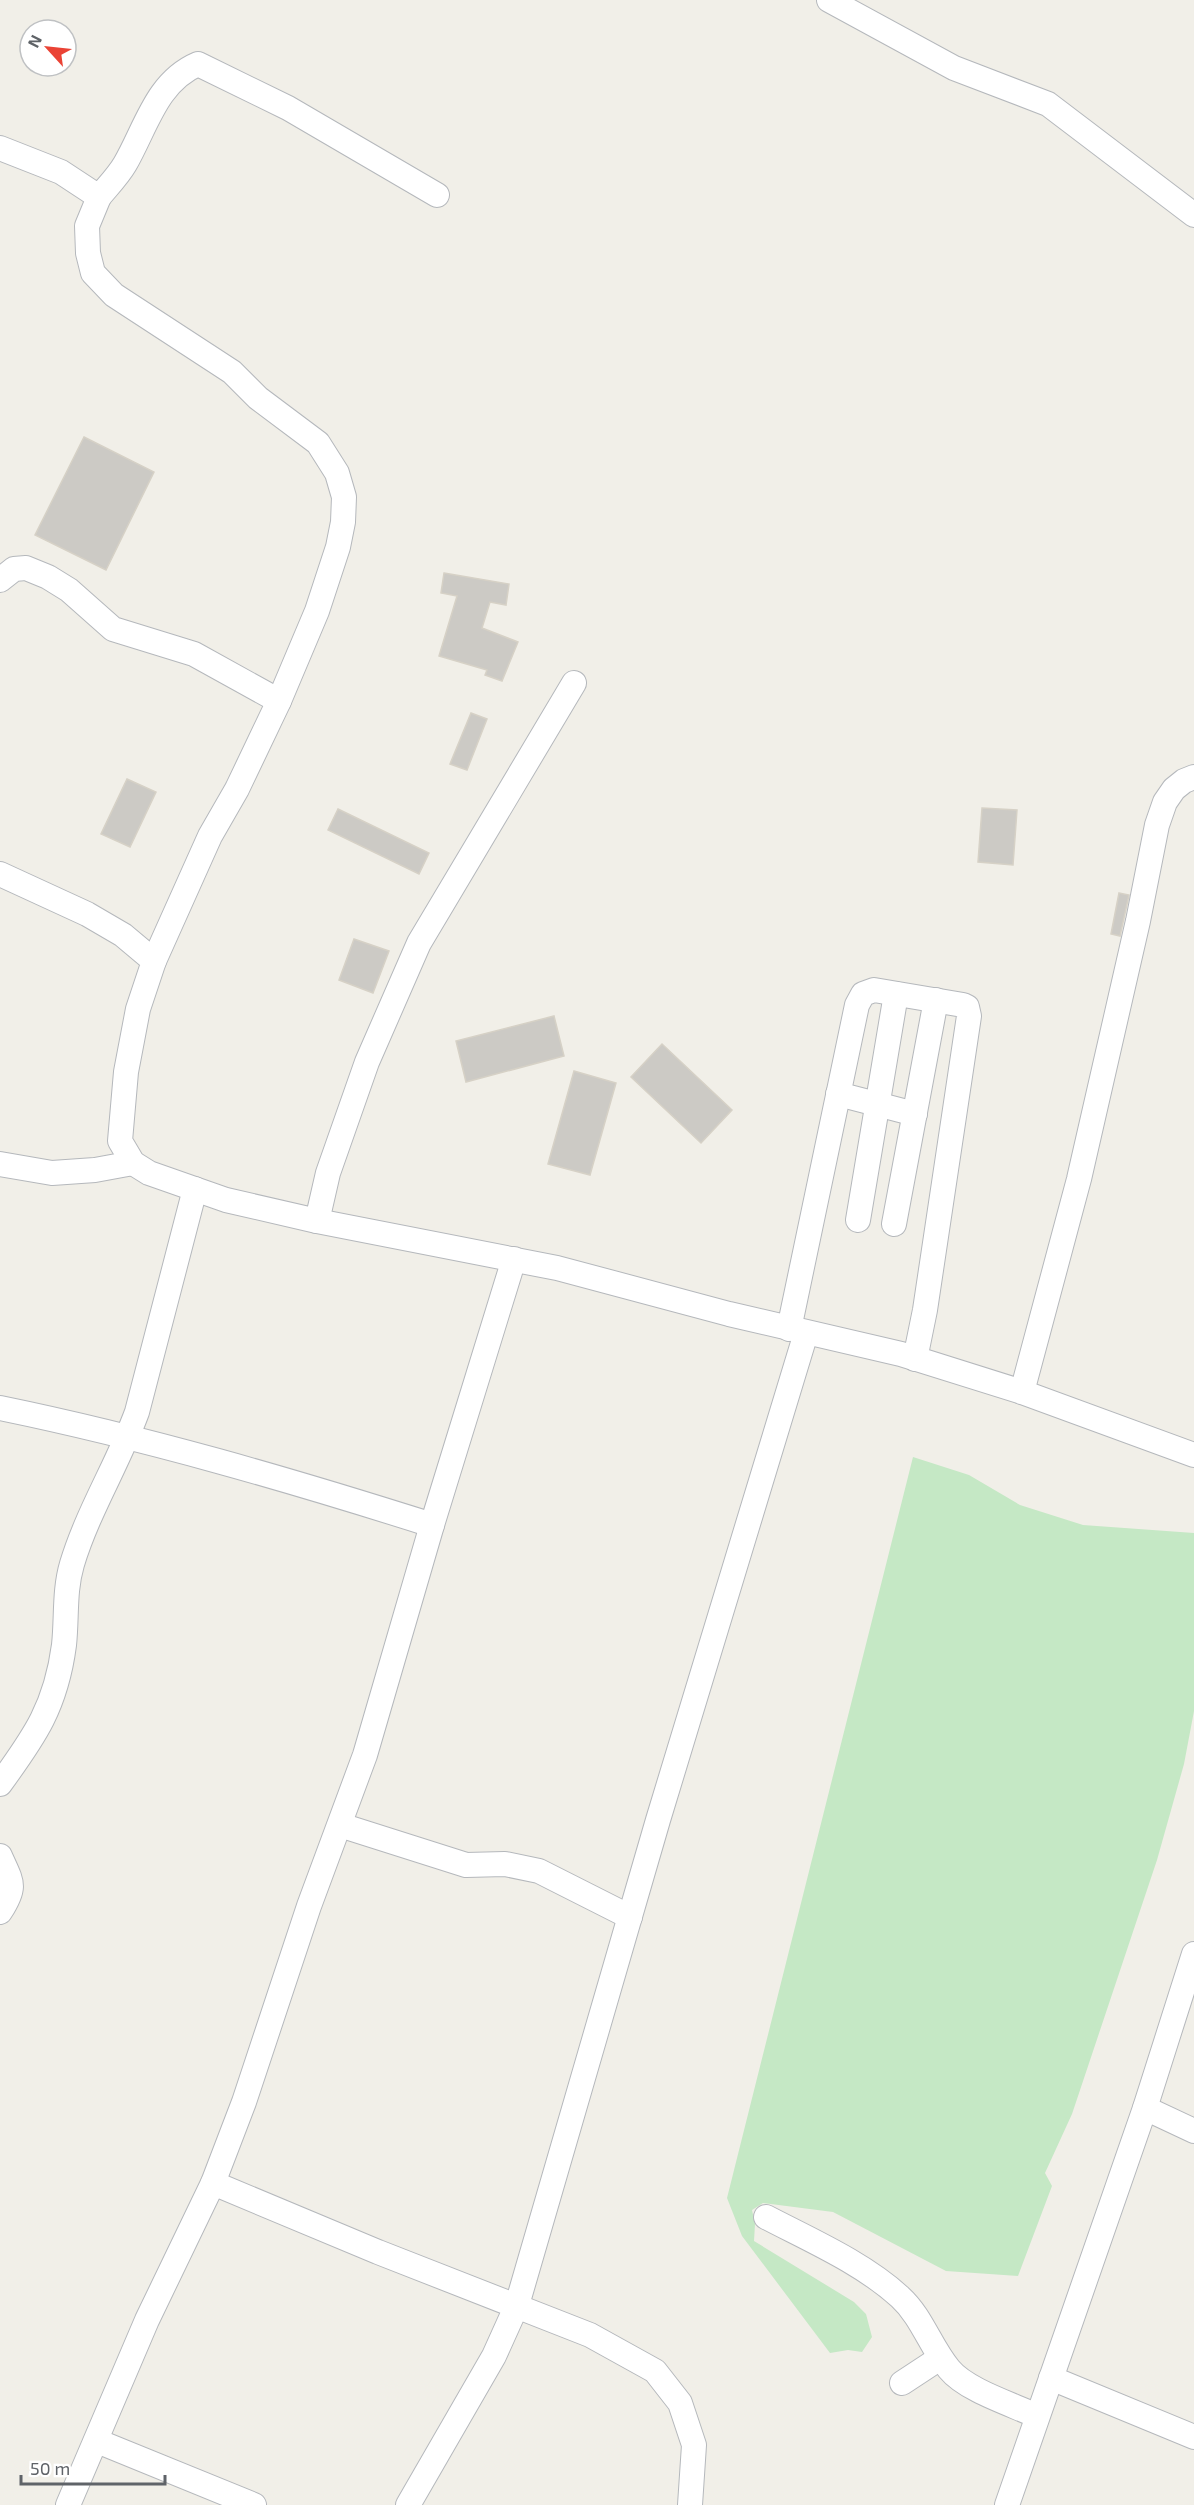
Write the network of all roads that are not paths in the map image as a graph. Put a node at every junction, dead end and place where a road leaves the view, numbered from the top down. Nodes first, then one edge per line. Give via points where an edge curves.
1 (829, 0) edge
2 (0, 148) edge
3 (437, 195) dead end
4 (99, 197) junction
5 (1194, 215) edge
6 (0, 580) edge
7 (574, 683) dead end
8 (279, 701) junction
9 (1194, 777) edge
10 (0, 874) edge
11 (154, 961) junction
12 (896, 994) junction
13 (936, 1000) junction
14 (838, 1094) junction
15 (878, 1104) junction
16 (915, 1114) junction
17 (133, 1163) junction
18 (0, 1164) edge
19 (195, 1189) junction
20 (858, 1220) dead end
21 (316, 1221) junction
22 (894, 1224) dead end
23 (514, 1259) junction
24 (798, 1331) junction
25 (915, 1359) junction
26 (1022, 1392) junction
27 (0, 1408) edge
28 (128, 1437) junction
29 (1194, 1455) edge
30 (432, 1525) junction
31 (0, 1784) edge
32 (340, 1825) junction
33 (0, 1856) edge
34 (0, 1912) edge
35 (630, 1917) junction
36 (1194, 1954) edge
37 (1145, 2108) junction
38 (1194, 2131) edge
39 (213, 2183) junction
40 (766, 2217) dead end
41 (517, 2305) junction
42 (940, 2358) junction
43 (1051, 2378) junction
44 (902, 2383) dead end
45 (1037, 2416) junction
46 (1194, 2438) edge
47 (97, 2441) junction
48 (68, 2505) edge
49 (254, 2505) edge
50 (408, 2505) edge
51 (690, 2505) edge
52 (1007, 2505) edge

1 - 5 street via 954,68 1048,104
2 - 4 street via 61,172
3 - 4 street via 288,108 198,64 176,76 153,106 125,164
4 - 8 street via 87,226 93,273 114,295 232,372 258,398 318,443 337,473 344,497 338,547
6 - 8 street via 14,569 27,568 48,577 113,629 194,654
7 - 21 street via 418,943 367,1062 328,1173
8 - 11 street via 206,845
9 - 26 street via 1174,789 1157,825 1079,1179
10 - 11 street via 87,914 123,935
11 - 17 street via 138,1009 126,1072 120,1141
12 - 13 street
12 - 14 street via 874,990 863,994 857,1005
12 - 15 street
13 - 16 street
13 - 25 street via 963,1005 969,1016
14 - 15 street
14 - 24 street
15 - 16 street
15 - 20 street
16 - 22 street
17 - 18 street via 52,1173
17 - 19 street via 149,1173
19 - 21 street
19 - 28 street
21 - 23 street
23 - 24 street
23 - 30 street
24 - 25 street
24 - 35 street
25 - 26 street
26 - 29 street
27 - 28 street
28 - 30 street via 293,1481
28 - 31 street via 103,1485 72,1563 65,1593 58,1683 34,1738
30 - 32 street via 365,1755
32 - 35 street via 466,1865 505,1864 539,1871
32 - 39 street
33 - 34 street via 12,1884
35 - 41 street
36 - 37 street
37 - 38 street
37 - 43 street
39 - 41 street
39 - 47 street via 147,2320
40 - 42 street via 849,2261 898,2295 918,2316
41 - 50 street via 494,2356
41 - 51 street via 590,2335 655,2371 680,2403 694,2445
42 - 44 street
42 - 45 street via 967,2384
43 - 45 street
43 - 46 street
45 - 52 street
47 - 48 street
47 - 49 street

